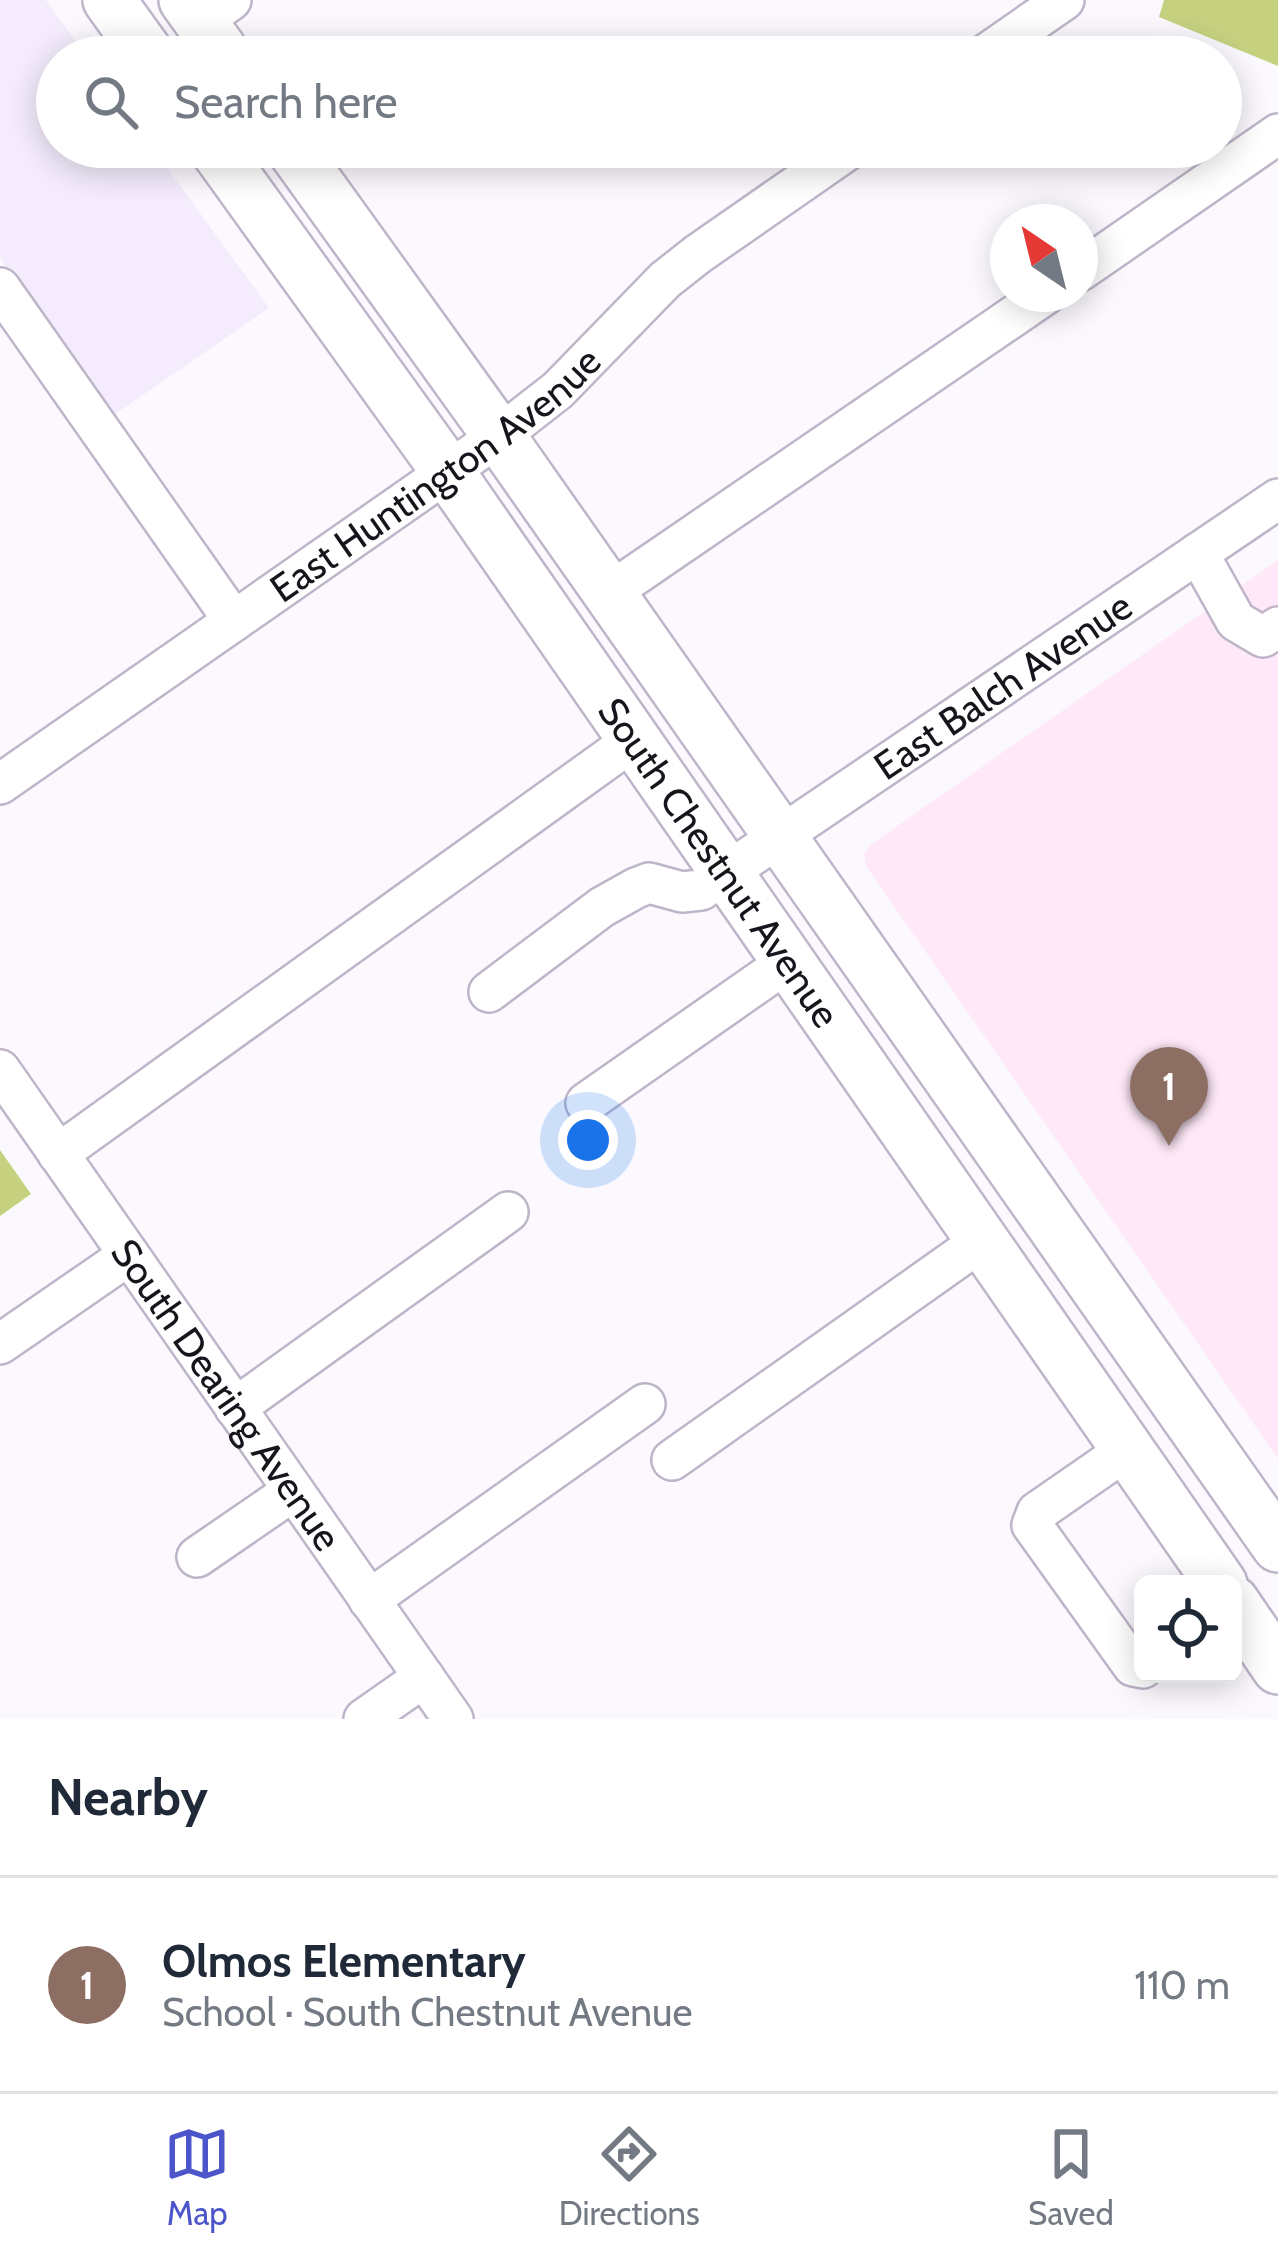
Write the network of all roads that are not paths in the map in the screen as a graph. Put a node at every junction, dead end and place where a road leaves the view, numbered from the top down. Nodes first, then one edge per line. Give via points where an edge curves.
1 (109, 0) edge
2 (1064, 0) edge
3 (135, 36) edge
4 (1012, 36) edge
5 (1278, 134) edge
6 (1242, 159) edge
7 (229, 168) edge
8 (305, 168) edge
9 (822, 168) edge
10 (1229, 168) edge
11 (1098, 259) edge
12 (0, 288) edge
13 (1020, 312) edge
14 (499, 436) junction
15 (448, 472) junction
16 (1278, 499) edge
17 (1198, 553) junction
18 (609, 593) junction
19 (234, 621) junction
20 (1278, 627) edge
21 (635, 739) junction
22 (4, 772) edge
23 (779, 837) junction
24 (728, 872) junction
25 (789, 961) junction
26 (489, 992) dead end
27 (0, 1070) edge
28 (586, 1103) dead end
29 (58, 1154) junction
30 (508, 1212) dead end
31 (983, 1240) junction
32 (129, 1255) junction
33 (1075, 1258) junction
34 (1022, 1296) junction
35 (0, 1344) edge
36 (645, 1404) dead end
37 (235, 1408) junction
38 (1128, 1449) junction
39 (672, 1460) dead end
40 (293, 1491) junction
41 (1278, 1546) edge
42 (197, 1556) dead end
43 (1214, 1575) edge
44 (369, 1600) junction
45 (1242, 1616) edge
46 (1134, 1666) edge
47 (1278, 1668) edge
48 (424, 1677) junction
49 (364, 1719) edge
50 (453, 1719) edge

1 - 3 main road
2 - 4 street
5 - 6 street
7 - 15 main road, South Chestnut Avenue
8 - 14 main road, South Chestnut Avenue
9 - 14 street, East Huntington Avenue via 664,280 558,391
10 - 11 street
12 - 19 street
13 - 18 street
14 - 15 street, East Huntington Avenue
14 - 18 main road, South Chestnut Avenue
15 - 19 street, East Huntington Avenue
15 - 21 main road, South Chestnut Avenue
16 - 17 street, East Balch Avenue
17 - 20 street via 1236,621 1263,637
17 - 23 street, East Balch Avenue
18 - 23 main road, South Chestnut Avenue
19 - 22 street, East Huntington Avenue
21 - 24 main road, South Chestnut Avenue
21 - 29 street
23 - 24 street, East Balch Avenue
23 - 33 main road, South Chestnut Avenue
24 - 25 main road, South Chestnut Avenue
24 - 26 street, East Balch Avenue via 701,890 636,888
25 - 28 street
25 - 31 main road, South Chestnut Avenue
27 - 29 street, South Dearing Avenue
29 - 32 street, South Dearing Avenue
30 - 37 street
31 - 34 main road, South Chestnut Avenue
31 - 39 street
32 - 35 street
32 - 37 street, South Dearing Avenue
33 - 34 main road
33 - 41 main road, South Chestnut Avenue
34 - 38 main road, South Chestnut Avenue
36 - 44 street
37 - 40 street, South Dearing Avenue
38 - 43 main road, South Chestnut Avenue
38 - 46 street via 1037,1513 1033,1526
40 - 42 street
40 - 44 street, South Dearing Avenue
44 - 48 street, South Dearing Avenue
45 - 47 main road, South Chestnut Avenue
48 - 49 street
48 - 50 street, South Dearing Avenue

